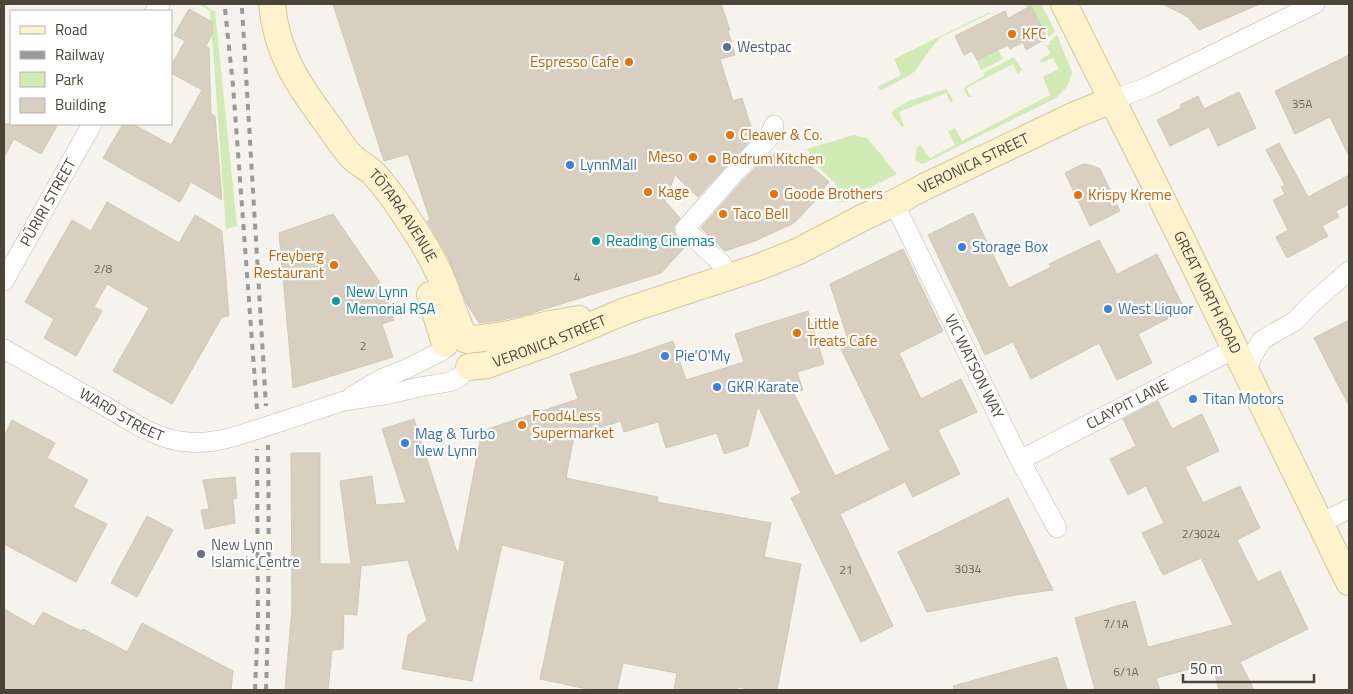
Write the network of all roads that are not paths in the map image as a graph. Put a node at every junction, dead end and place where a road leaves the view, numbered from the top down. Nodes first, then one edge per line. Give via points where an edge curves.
1 (272, 4) edge
2 (1064, 4) edge
3 (1315, 4) edge
4 (1112, 100) junction
5 (91, 125) edge
6 (774, 125) dead end
7 (894, 203) junction
8 (722, 264) dead end
9 (1349, 271) edge
10 (4, 281) edge
11 (628, 310) junction
12 (455, 344) junction
13 (4, 349) edge
14 (1234, 349) junction
15 (468, 368) junction
16 (1246, 372) junction
17 (344, 401) junction
18 (274, 424) joint
19 (1020, 460) junction
20 (1349, 509) edge
21 (1321, 523) junction
22 (1056, 528) dead end
23 (1349, 582) edge

1 - 12 street, TŌTARA AVENUE via 286,62 352,157 361,181 416,261
2 - 4 street, GREAT NORTH ROAD
3 - 4 street, VERONICA STREET via 1147,87
4 - 7 street, VERONICA STREET
4 - 14 street, GREAT NORTH ROAD
5 - 10 street, PŪRIRI STREET
6 - 8 street via 768,140 685,229
7 - 11 street, VERONICA STREET via 799,251
7 - 19 street, VIC WATSON WAY
9 - 16 street via 1294,321 1262,340
11 - 12 street, VERONICA STREET
11 - 15 street, VERONICA STREET via 552,342 487,365
12 - 15 street, TŌTARA AVENUE via 441,355 443,362 460,371
12 - 17 street, VERONICA STREET
13 - 18 street, WARD STREET, bridge via 150,432 176,440 220,441
14 - 16 street, GREAT NORTH ROAD
14 - 19 street, CLAYPIT LANE
15 - 17 street, VERONICA STREET via 449,382
16 - 21 street, GREAT NORTH ROAD
17 - 18 street, VERONICA STREET
19 - 22 street, VIC WATSON WAY
20 - 21 street
21 - 23 street, GREAT NORTH ROAD

